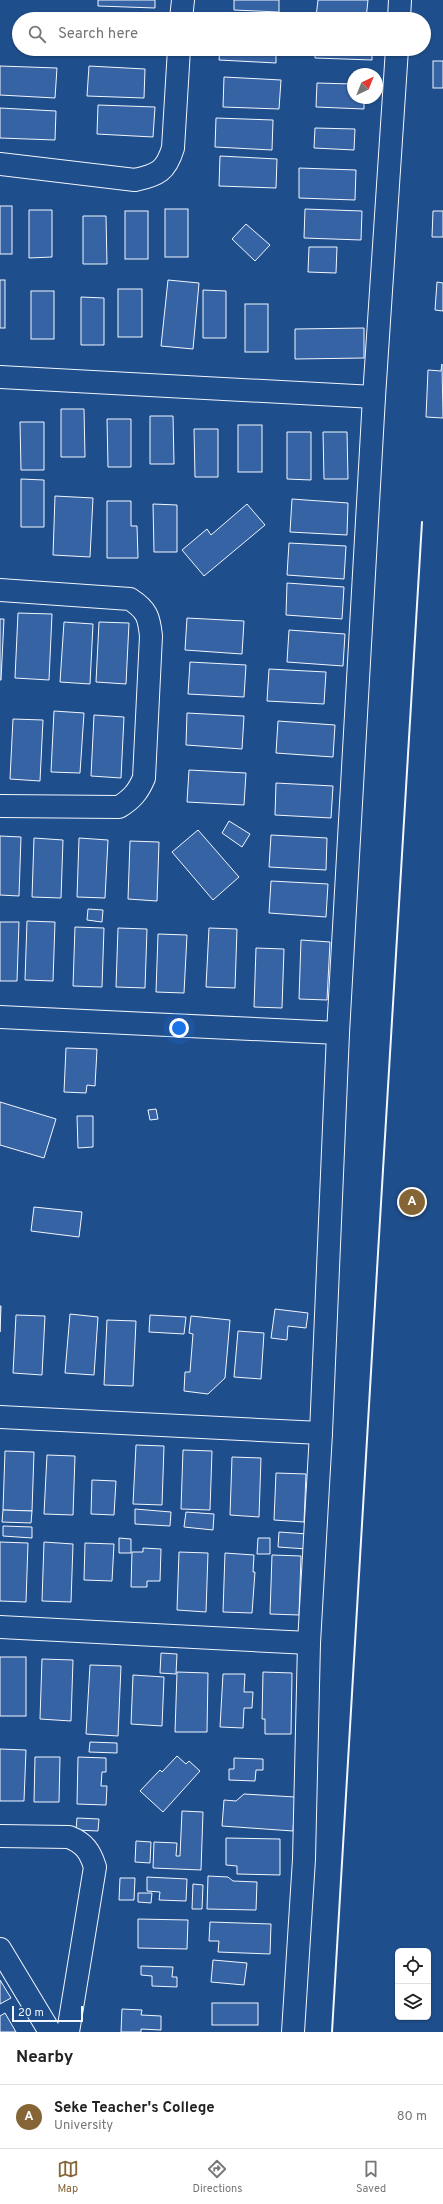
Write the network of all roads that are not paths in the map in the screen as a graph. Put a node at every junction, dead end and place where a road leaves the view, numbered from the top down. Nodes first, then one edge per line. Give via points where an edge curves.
1 (183, 0) edge
2 (400, 0) edge
3 (182, 12) edge
4 (399, 12) edge
5 (179, 56) edge
6 (397, 56) edge
7 (0, 164) edge
8 (0, 377) edge
9 (374, 397) junction
10 (0, 590) edge
11 (0, 806) edge
12 (0, 1017) edge
13 (338, 1033) junction
14 (0, 1417) edge
15 (321, 1433) junction
16 (0, 1627) edge
17 (309, 1643) junction
18 (0, 1836) edge
19 (0, 1949) edge
20 (50, 2032) edge
21 (68, 2032) edge
22 (293, 2032) edge

1 - 3 street
2 - 4 street
5 - 7 street via 173,148 169,161 161,171 135,180
6 - 9 street
8 - 9 street
9 - 13 street
10 - 11 street via 130,599 140,606 149,618 151,636 144,778 138,792 119,807
12 - 13 street
13 - 15 street
14 - 15 street
15 - 17 street
16 - 17 street
17 - 22 street via 304,1859
18 - 21 street via 69,1837 79,1841 90,1852 95,1866
19 - 20 street

